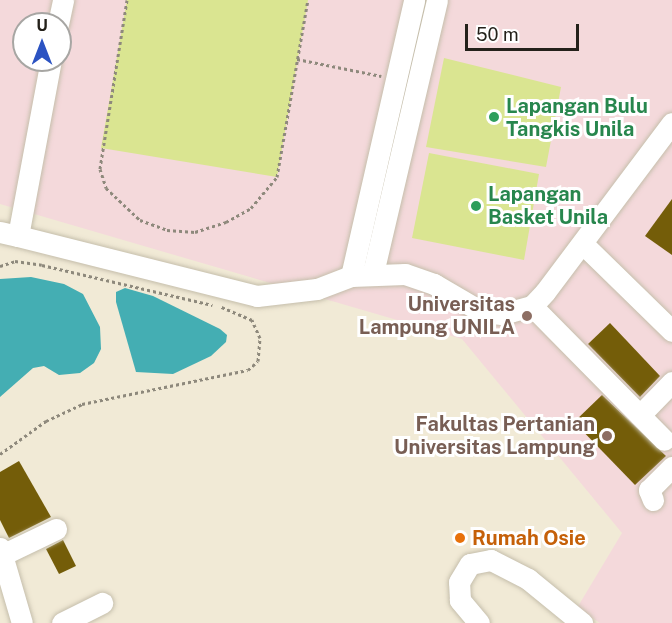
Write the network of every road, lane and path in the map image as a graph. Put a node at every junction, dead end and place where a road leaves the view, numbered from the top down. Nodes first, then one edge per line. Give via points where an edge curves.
1 (127, 0) edge
2 (308, 0) edge
3 (414, 0) edge
4 (437, 0) edge
5 (297, 59) junction
6 (48, 72) edge
7 (396, 79) junction
8 (418, 83) junction
9 (672, 123) edge
10 (9, 234) edge
11 (584, 245) junction
12 (0, 266) edge
13 (373, 273) junction
14 (351, 276) junction
15 (532, 306) junction
16 (672, 331) edge
17 (672, 382) edge
18 (640, 415) junction
19 (664, 440) dead end
20 (0, 454) edge
21 (672, 467) edge
22 (653, 500) dead end
23 (56, 529) dead end
24 (1, 552) edge
25 (102, 603) dead end
26 (22, 623) edge
27 (62, 623) edge
28 (479, 623) edge
29 (582, 623) edge

1 - 5 path via 100,169 106,188 119,204 140,220 166,230 195,232 226,222 251,208 270,189 277,177
2 - 5 path
3 - 7 street
4 - 8 street
5 - 7 path
6 - 10 street
7 - 8 street
7 - 14 street
8 - 13 street
9 - 11 street
10 - 14 street via 257,296 317,289
11 - 15 street
11 - 16 street
12 - 20 path via 15,261 42,265 240,312 252,320 261,350 258,361 248,370 231,376 101,399 61,412
13 - 14 street
13 - 15 street via 405,274 434,284 482,312 502,314
15 - 18 street
17 - 18 street
18 - 19 street
21 - 22 street via 649,490
23 - 24 street
24 - 26 street
25 - 27 street
28 - 29 street via 460,600 459,582 470,564 491,560 528,579

